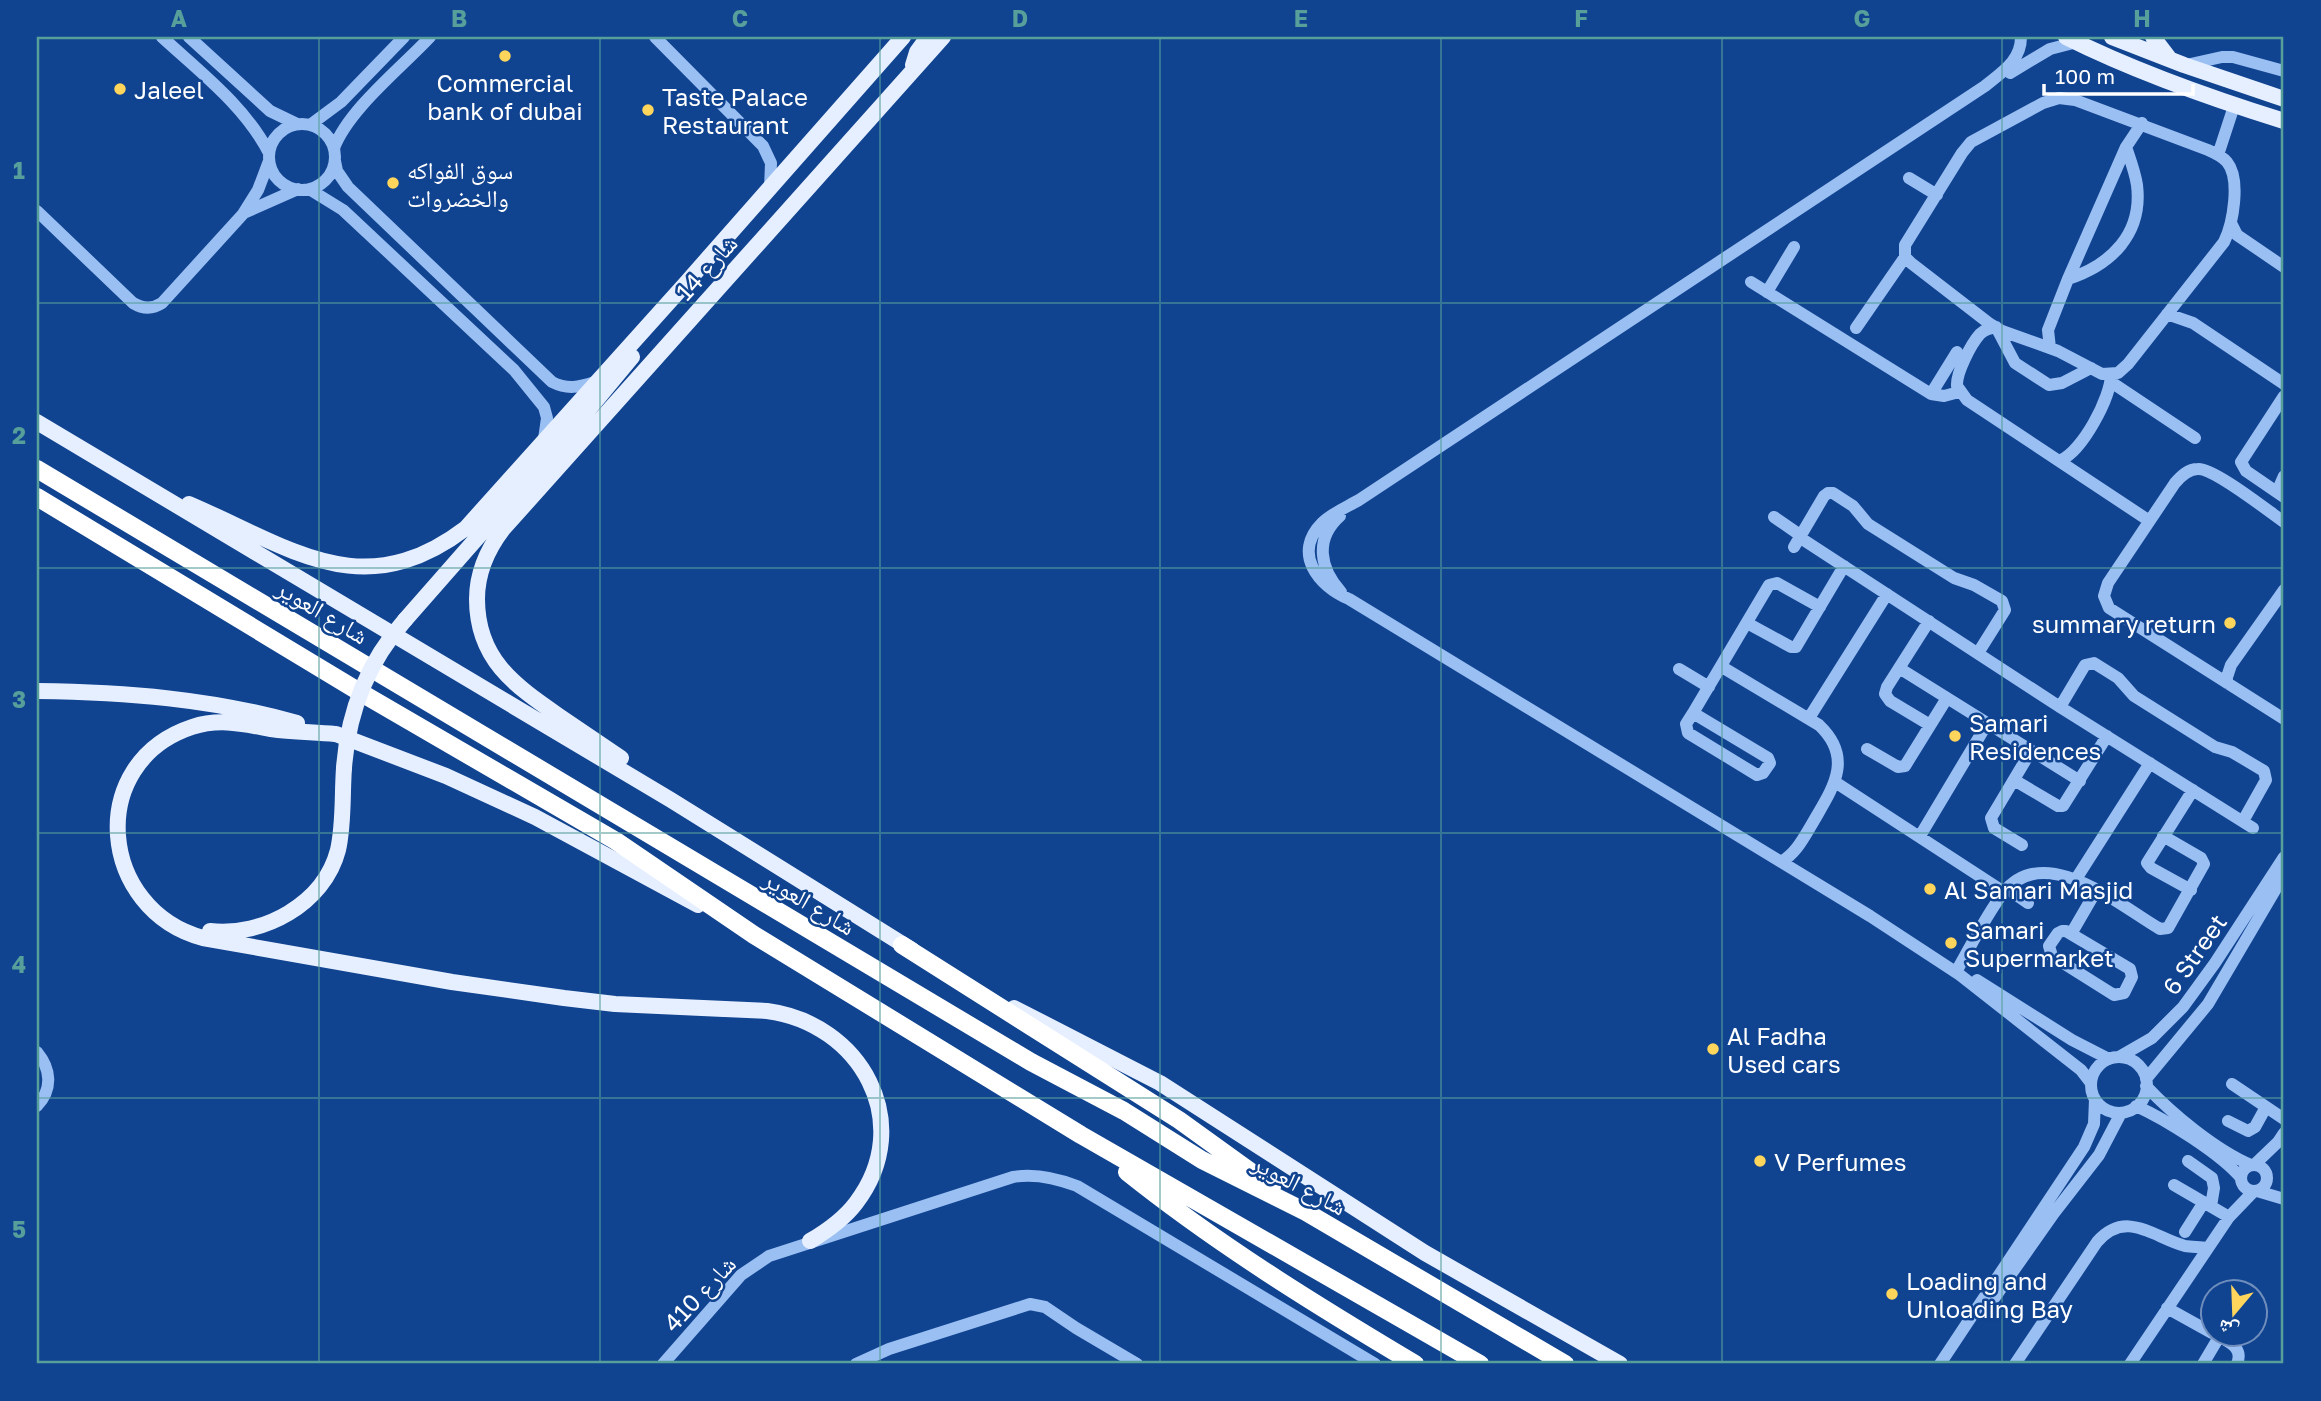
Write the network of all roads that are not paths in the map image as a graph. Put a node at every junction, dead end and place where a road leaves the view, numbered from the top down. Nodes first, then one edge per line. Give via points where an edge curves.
1 (162, 37) edge
2 (189, 37) edge
3 (404, 37) edge
4 (430, 37) edge
5 (655, 37) edge
6 (903, 37) edge
7 (929, 37) edge
8 (943, 37) edge
9 (2021, 37) edge
10 (2153, 37) edge
11 (2121, 38) edge
12 (2076, 39) edge
13 (2177, 63) junction
14 (914, 71) junction
15 (2284, 71) edge
16 (1985, 86) junction
17 (2284, 99) edge
18 (2234, 106) junction
19 (2284, 121) edge
20 (2142, 124) junction
21 (304, 125) junction
22 (2126, 147) junction
23 (334, 155) junction
24 (2218, 155) junction
25 (269, 157) junction
26 (1909, 178) dead end
27 (303, 189) junction
28 (770, 189) junction
29 (1937, 195) junction
30 (37, 211) edge
31 (243, 214) junction
32 (2231, 223) junction
33 (1794, 247) dead end
34 (1905, 257) junction
35 (2284, 267) edge
36 (2068, 279) junction
37 (687, 282) junction
38 (1751, 282) dead end
39 (1767, 292) junction
40 (2167, 314) junction
41 (1996, 327) junction
42 (1856, 328) dead end
43 (487, 345) junction
44 (2050, 348) junction
45 (1957, 352) dead end
46 (2091, 368) junction
47 (541, 372) junction
48 (2111, 378) junction
49 (595, 382) junction
50 (2284, 384) edge
51 (1959, 392) junction
52 (1931, 394) junction
53 (2284, 396) edge
54 (37, 422) edge
55 (2195, 438) dead end
56 (544, 439) junction
57 (2061, 460) junction
58 (37, 469) edge
59 (2284, 476) edge
60 (136, 481) junction
61 (2281, 494) edge
62 (37, 497) edge
63 (1774, 517) dead end
64 (2145, 518) dead end
65 (2284, 522) edge
66 (1798, 540) junction
67 (1844, 566) junction
68 (2284, 590) edge
69 (1887, 594) junction
70 (1820, 607) junction
71 (1929, 621) junction
72 (1747, 623) junction
73 (1978, 653) junction
74 (1722, 667) junction
75 (1899, 668) junction
76 (1679, 669) dead end
77 (2227, 683) junction
78 (1709, 687) junction
79 (37, 691) edge
80 (1947, 698) junction
81 (2060, 707) junction
82 (1693, 713) junction
83 (1809, 718) junction
84 (2284, 719) edge
85 (1987, 724) junction
86 (1930, 725) junction
87 (335, 734) junction
88 (2107, 736) junction
89 (1867, 749) dead end
90 (2031, 751) junction
91 (2150, 763) junction
92 (2014, 780) junction
93 (2080, 781) junction
94 (1835, 782) junction
95 (2193, 790) junction
96 (671, 800) junction
97 (1920, 836) junction
98 (2163, 836) junction
99 (2022, 845) dead end
100 (1797, 849) junction
101 (2284, 857) edge
102 (1781, 862) junction
103 (1794, 870) junction
104 (2284, 874) edge
105 (2076, 879) junction
106 (2280, 887) edge
107 (2006, 890) junction
108 (2191, 890) junction
109 (2095, 891) junction
110 (142, 896) junction
111 (2028, 902) dead end
112 (2071, 934) junction
113 (754, 935) junction
114 (902, 945) junction
115 (1958, 973) junction
116 (37, 1052) edge
117 (2114, 1058) junction
118 (2091, 1083) junction
119 (2146, 1083) junction
120 (2232, 1084) dead end
121 (2095, 1099) junction
122 (37, 1106) edge
123 (2136, 1106) junction
124 (2266, 1107) junction
125 (2121, 1112) junction
126 (2284, 1119) edge
127 (2228, 1121) dead end
128 (1081, 1135) junction
129 (2281, 1137) edge
130 (2188, 1161) dead end
131 (2253, 1165) junction
132 (2267, 1178) junction
133 (2241, 1180) junction
134 (2174, 1185) dead end
135 (2255, 1191) junction
136 (2284, 1198) edge
137 (2208, 1204) junction
138 (1306, 1212) junction
139 (2229, 1217) junction
140 (2185, 1232) dead end
141 (810, 1241) junction
142 (2207, 1248) junction
143 (2167, 1308) junction
144 (2198, 1325) edge
145 (878, 1359) edge
146 (663, 1364) edge
147 (856, 1364) edge
148 (1138, 1364) edge
149 (1375, 1364) edge
150 (1415, 1364) edge
151 (1480, 1364) edge
152 (1565, 1364) edge
153 (1620, 1364) edge
154 (1940, 1364) edge
155 (1950, 1364) edge
156 (2015, 1364) edge
157 (2130, 1364) edge

1 - 25 street via 253,125
2 - 21 street via 270,111
3 - 21 street via 341,102
4 - 23 street via 355,114 338,136
5 - 28 street via 763,146 771,163
6 - 28 main road, شارع 14
7 - 14 main road via 917,52
8 - 14 main road, شارع 14
9 - 16 street via 2015,60
10 - 13 main road
11 - 12 main road via 2108,47
11 - 13 main road
12 - 16 street
12 - 18 main road
13 - 15 street via 2233,57
13 - 17 main road
14 - 96 main road, شارع 14 via 503,530 485,559 477,593 480,627 495,660 519,688 628,762
16 - 102 street via 1322,522 1311,542 1311,565 1335,593
18 - 19 main road
18 - 24 street
20 - 22 street
20 - 24 street
20 - 29 street via 2075,100 2050,99 1971,142
21 - 23 street via 329,138
21 - 25 street via 287,127 278,134
22 - 36 street
22 - 36 street via 2137,196 2129,232 2106,261
23 - 27 street via 326,179
23 - 47 street via 337,171 348,187
24 - 32 street via 2233,176
25 - 27 street via 279,180
25 - 31 street via 258,190
26 - 29 street
27 - 31 street
27 - 43 street via 343,210
28 - 37 main road, شارع 14
29 - 34 street via 1905,245
30 - 31 street via 133,303 148,308 162,303
32 - 35 street via 2238,235
32 - 40 street via 2224,242
33 - 39 street
34 - 41 street
34 - 42 street
36 - 44 street via 2048,330
37 - 49 main road
37 - 110 main road, bridge via 663,319 564,439 379,653 349,728 337,852 320,884 292,911 256,928 215,932 175,921
38 - 39 street
39 - 52 street
40 - 48 street via 2124,369
40 - 50 street via 2193,323
41 - 44 street
41 - 46 street via 2015,363 2049,384 2062,383
41 - 51 street via 1979,336 1958,374
43 - 47 street via 530,379 538,379
43 - 56 street via 541,401 546,412
44 - 46 street
45 - 52 street
46 - 48 street
47 - 49 street via 562,387
48 - 55 street
48 - 57 street via 2106,398 2078,447
49 - 56 main road
51 - 52 street
51 - 57 street
53 - 61 street via 2241,462 2243,469
54 - 60 main road
56 - 60 main road via 452,539 404,562 369,568 334,565 301,555
57 - 64 street
58 - 138 highway, شارع العوير via 1031,1062 1124,1111 1202,1160
59 - 61 street
60 - 96 main road
62 - 113 highway, شارع العوير via 616,841
63 - 66 street
65 - 77 street via 2210,471 2194,469 2175,483 2105,589 2109,608
66 - 67 street
66 - 73 street via 1824,496 1833,494 1857,508 1872,527 1954,578 2002,601 2005,610
67 - 69 street
67 - 70 street
68 - 77 street via 2231,665
69 - 71 street
69 - 83 street
70 - 72 street via 1793,647
70 - 72 street via 1774,582
71 - 73 street
71 - 75 street
72 - 74 street
73 - 81 street
74 - 78 street
74 - 83 street
75 - 80 street
75 - 86 street via 1885,690 1887,698
76 - 78 street
77 - 84 street
78 - 82 street
79 - 87 main road via 195,701
80 - 85 street
80 - 86 street
81 - 88 street
81 - 95 street via 2085,665 2099,665 2134,696 2215,747 2264,771 2266,780 2248,825
82 - 82 street via 1686,724 1688,733 1757,775 1763,773 1768,758
83 - 94 street via 1833,741 1838,761
85 - 90 street
85 - 97 street
86 - 89 street via 1902,767
87 - 110 main road via 216,722 181,731 151,751 128,778 116,825 121,861
87 - 113 main road via 446,776 535,817
88 - 91 street
88 - 93 street
90 - 92 street
90 - 93 street
91 - 95 street
91 - 105 street
92 - 93 street via 2060,806
92 - 99 street via 1991,823
94 - 97 street
94 - 100 street
95 - 98 street
96 - 114 main road
97 - 107 street
98 - 108 street via 2203,859
98 - 108 street via 2148,865
100 - 102 street
100 - 103 street
101 - 117 street, 6 Street via 2183,1007 2152,1038
102 - 103 street
103 - 115 street
104 - 106 street, 6 Street
105 - 107 street via 2043,872
105 - 109 street
106 - 119 street, 6 Street via 2208,1004
107 - 111 street
107 - 115 street
108 - 109 street via 2163,930
109 - 112 street
110 - 141 main road via 165,920 203,938 508,991 615,1004 767,1011 813,1024 843,1045 866,1073 876,1095 881,1132 874,1169 857,1202
112 - 112 street via 2058,933 2049,946 2052,956 2114,995 2124,993 2132,977 2130,969
113 - 128 highway, شارع العوير
114 - 138 highway via 1180,1120
114 - 153 main road via 1160,1083 1425,1254
115 - 117 street via 2072,1040
115 - 118 street via 2081,1070
116 - 122 street via 49,1074 48,1087
117 - 118 street via 2097,1068
117 - 119 street via 2136,1064
118 - 121 street
119 - 123 street via 2143,1099
119 - 131 street via 2171,1111 2231,1155
120 - 124 street
121 - 125 street via 2103,1108
121 - 154 street via 2094,1124 2084,1147
123 - 125 street
123 - 133 street via 2156,1114 2226,1163
124 - 126 street
124 - 127 street via 2248,1132
125 - 155 street via 2099,1155
128 - 150 highway via 1172,1208
128 - 151 highway, شارع العوير
129 - 131 street
129 - 132 street
130 - 137 street via 2212,1178
131 - 132 street via 2263,1168
131 - 133 street via 2244,1170
132 - 135 street
132 - 136 street
133 - 135 street
133 - 139 street
134 - 137 street
135 - 136 street
135 - 139 street
137 - 139 street
137 - 140 street
138 - 152 highway, شارع العوير
139 - 142 street
141 - 146 street, شارع 410 via 750,1268
141 - 149 street, شارع 410 via 1013,1177 1061,1180
142 - 143 street
142 - 156 street via 2185,1246 2134,1226 2109,1231
143 - 144 street
143 - 157 street
145 - 147 street
145 - 148 street via 992,1315 1035,1304

